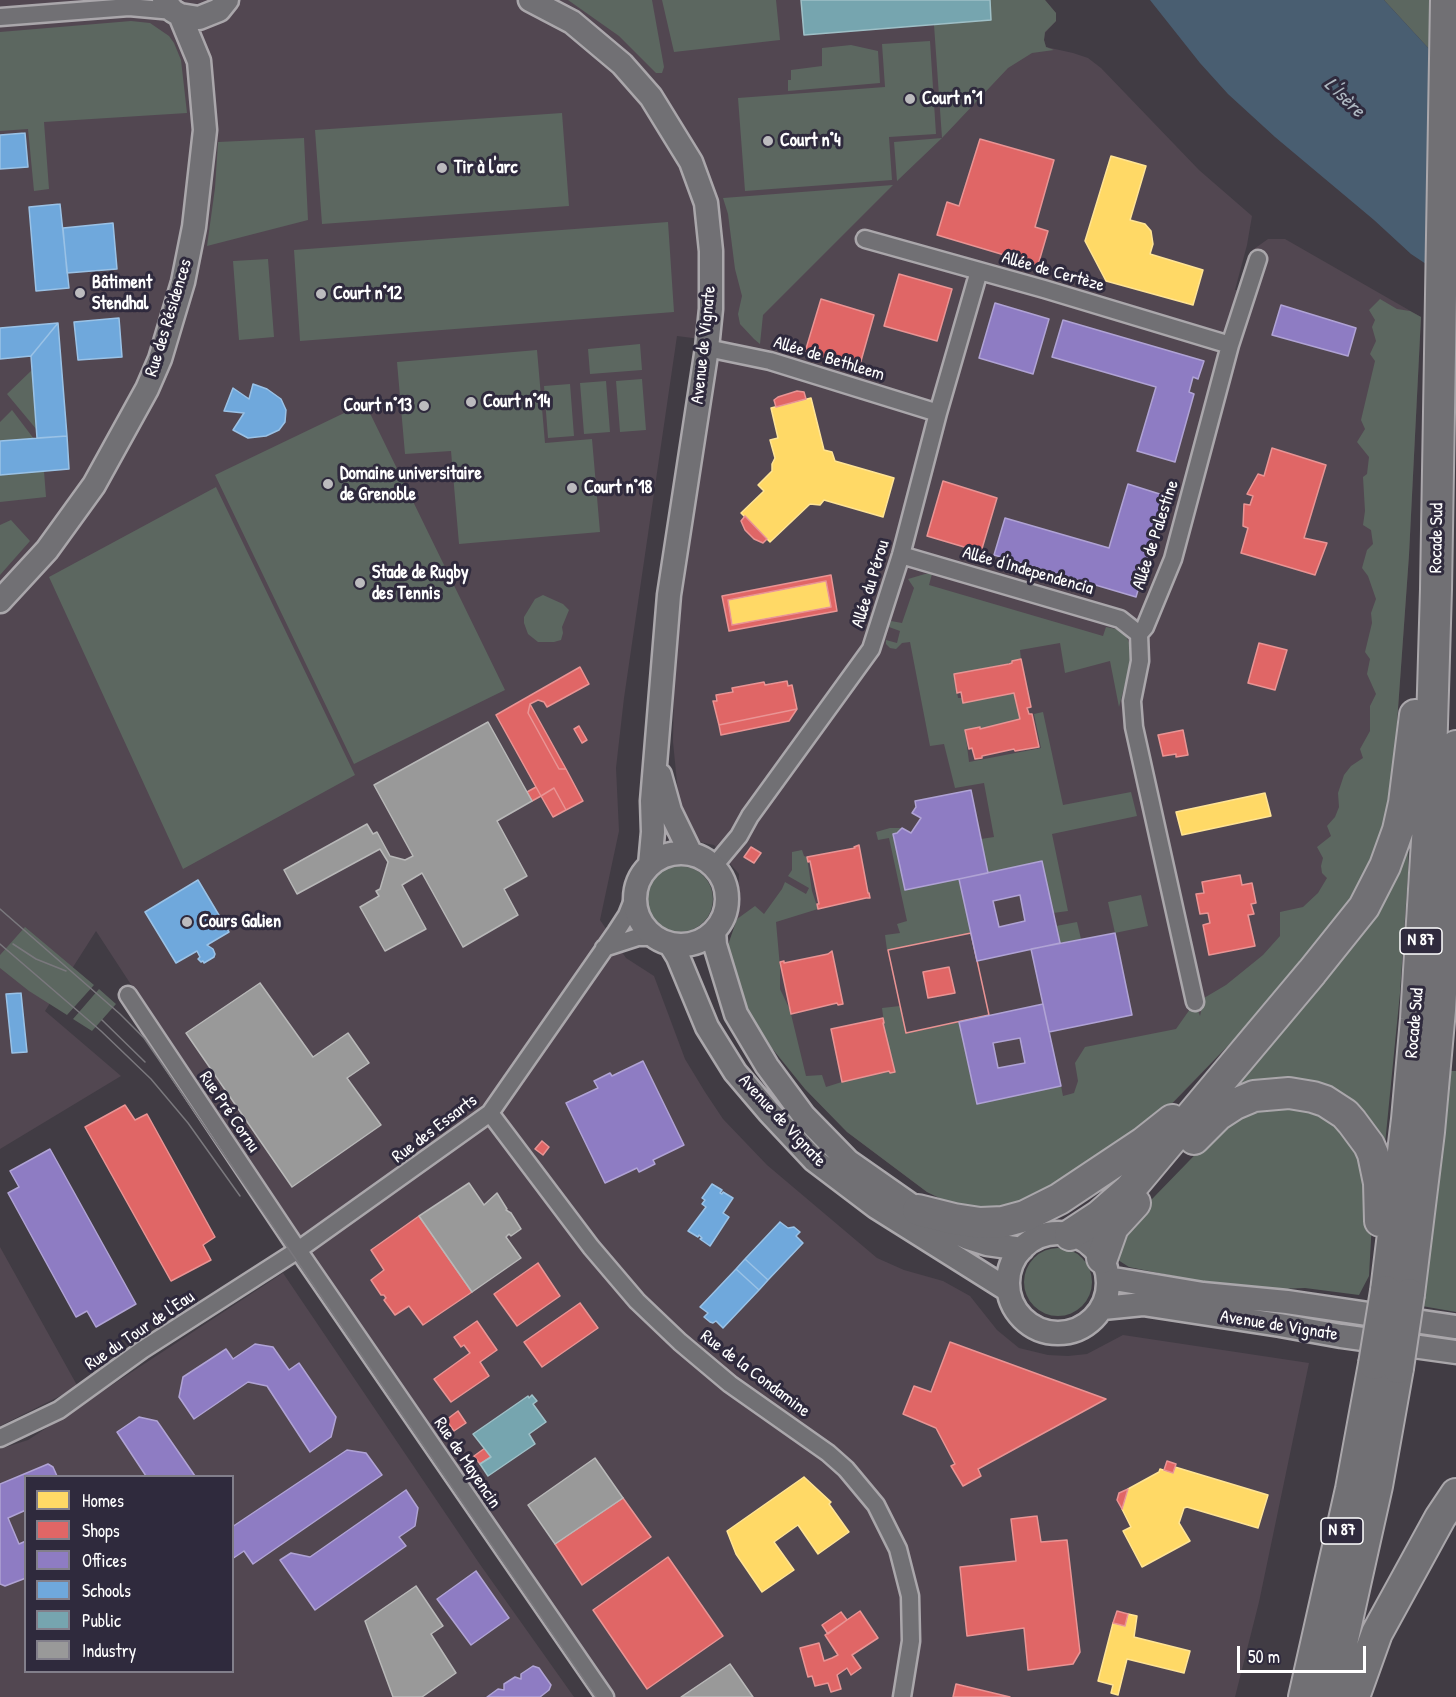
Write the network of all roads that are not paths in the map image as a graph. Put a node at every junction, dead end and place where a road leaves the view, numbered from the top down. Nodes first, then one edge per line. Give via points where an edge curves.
1 (227, 0) edge
2 (530, 0) edge
3 (1446, 0) edge
4 (134, 3) edge
5 (172, 9) edge
6 (209, 16) junction
7 (0, 17) edge
8 (199, 61) junction
9 (865, 239) dead end
10 (1258, 258) dead end
11 (979, 271) junction
12 (1230, 345) junction
13 (707, 348) junction
14 (938, 413) junction
15 (901, 555) junction
16 (1436, 589) junction
17 (0, 601) edge
18 (1139, 634) junction
19 (1456, 746) edge
20 (656, 761) junction
21 (692, 854) junction
22 (650, 865) junction
23 (714, 866) junction
24 (635, 895) junction
25 (714, 931) junction
26 (663, 940) junction
27 (604, 948) junction
28 (128, 995) dead end
29 (1196, 1002) dead end
30 (1225, 1076) junction
31 (490, 1113) junction
32 (918, 1210) junction
33 (1070, 1234) junction
34 (1022, 1249) junction
35 (298, 1250) junction
36 (1105, 1268) junction
37 (1008, 1290) junction
38 (1391, 1292) junction
39 (1103, 1308) junction
40 (1456, 1327) edge
41 (1456, 1352) edge
42 (1379, 1371) junction
43 (0, 1438) edge
44 (1448, 1507) edge
45 (605, 1697) edge
46 (902, 1697) edge
47 (1304, 1697) edge
48 (1330, 1697) edge
49 (1354, 1697) edge

1 - 6 street
2 - 13 street, Avenue de Vignate via 572,22 622,64 651,97 691,162 706,203 711,251
3 - 16 highway, Rocade Sud / N 87
4 - 5 street
4 - 7 street
5 - 6 street via 200,18
5 - 8 street, Rue des Résidences
6 - 8 street, Rue des Résidences
8 - 17 street, Rue des Résidences via 205,130 194,227 183,282 160,359 94,485 47,550
9 - 11 street, Allée de Certèze
10 - 12 street, Allée de Palestine
11 - 12 street, Allée de Certèze
11 - 14 street, Allée du Pérou
12 - 18 street, Allée de Palestine via 1173,559
13 - 14 street, Allée de Bethleem via 771,361
13 - 20 street, Avenue de Vignate via 669,596
14 - 15 street, Allée du Pérou
15 - 18 street, Allée d'Independencia via 1120,618
15 - 23 street, Allée du Pérou via 871,649
16 - 30 highway via 1423,620 1404,803 1386,866 1352,924
16 - 38 highway, Rocade Sud / N 87 via 1420,964
18 - 29 street, Allée de Palestine via 1140,661 1132,701 1134,727
19 - 38 highway, Rocade Sud / N 87 via 1429,1132
20 - 21 street, Avenue de Vignate via 670,812
20 - 22 street, Avenue de Vignate
21 - 22 street via 669,854
21 - 23 street
22 - 24 street via 642,874
23 - 25 street via 724,881 727,899 724,916
24 - 26 street via 646,929
24 - 27 street, Rue des Essarts via 627,915
25 - 26 street via 694,943 682,945
25 - 32 street, Avenue de Vignate via 736,1014 804,1116 848,1161
26 - 27 street via 638,937
26 - 37 street, Avenue de Vignate via 678,957 706,1027 735,1072 814,1160 876,1208
27 - 31 street, Rue des Essarts
28 - 35 street, Rue Pré Cornu
30 - 32 highway via 1143,1143 1037,1211 1015,1220 992,1223
30 - 33 highway via 1130,1189
31 - 35 street, Rue des Essarts
31 - 46 street, Rue de la Condamine via 637,1301 730,1384 828,1453 876,1505 898,1549 910,1596 911,1641
32 - 34 street, Avenue de Vignate via 968,1238
33 - 34 street via 1049,1234
33 - 36 street via 1088,1243
34 - 37 street via 1011,1268
35 - 43 street, Rue du Tour de l'Eau via 142,1350 59,1410
35 - 45 street, Rue de Mayencin
36 - 38 highway via 1109,1235 1118,1221 1218,1115 1254,1096 1289,1093 1313,1097 1335,1108 1353,1122 1369,1145 1377,1168
36 - 39 street via 1108,1293
36 - 40 street, Avenue de Vignate via 1203,1294
37 - 39 street via 1021,1318 1049,1333 1065,1334 1080,1329
38 - 42 highway, Rocade Sud / N 87, bridge
39 - 41 street, Avenue de Vignate via 1143,1305
42 - 47 highway, Rocade Sud / N 87
42 - 48 highway, Rocade Sud / N 87 via 1375,1496
44 - 49 highway via 1377,1633

